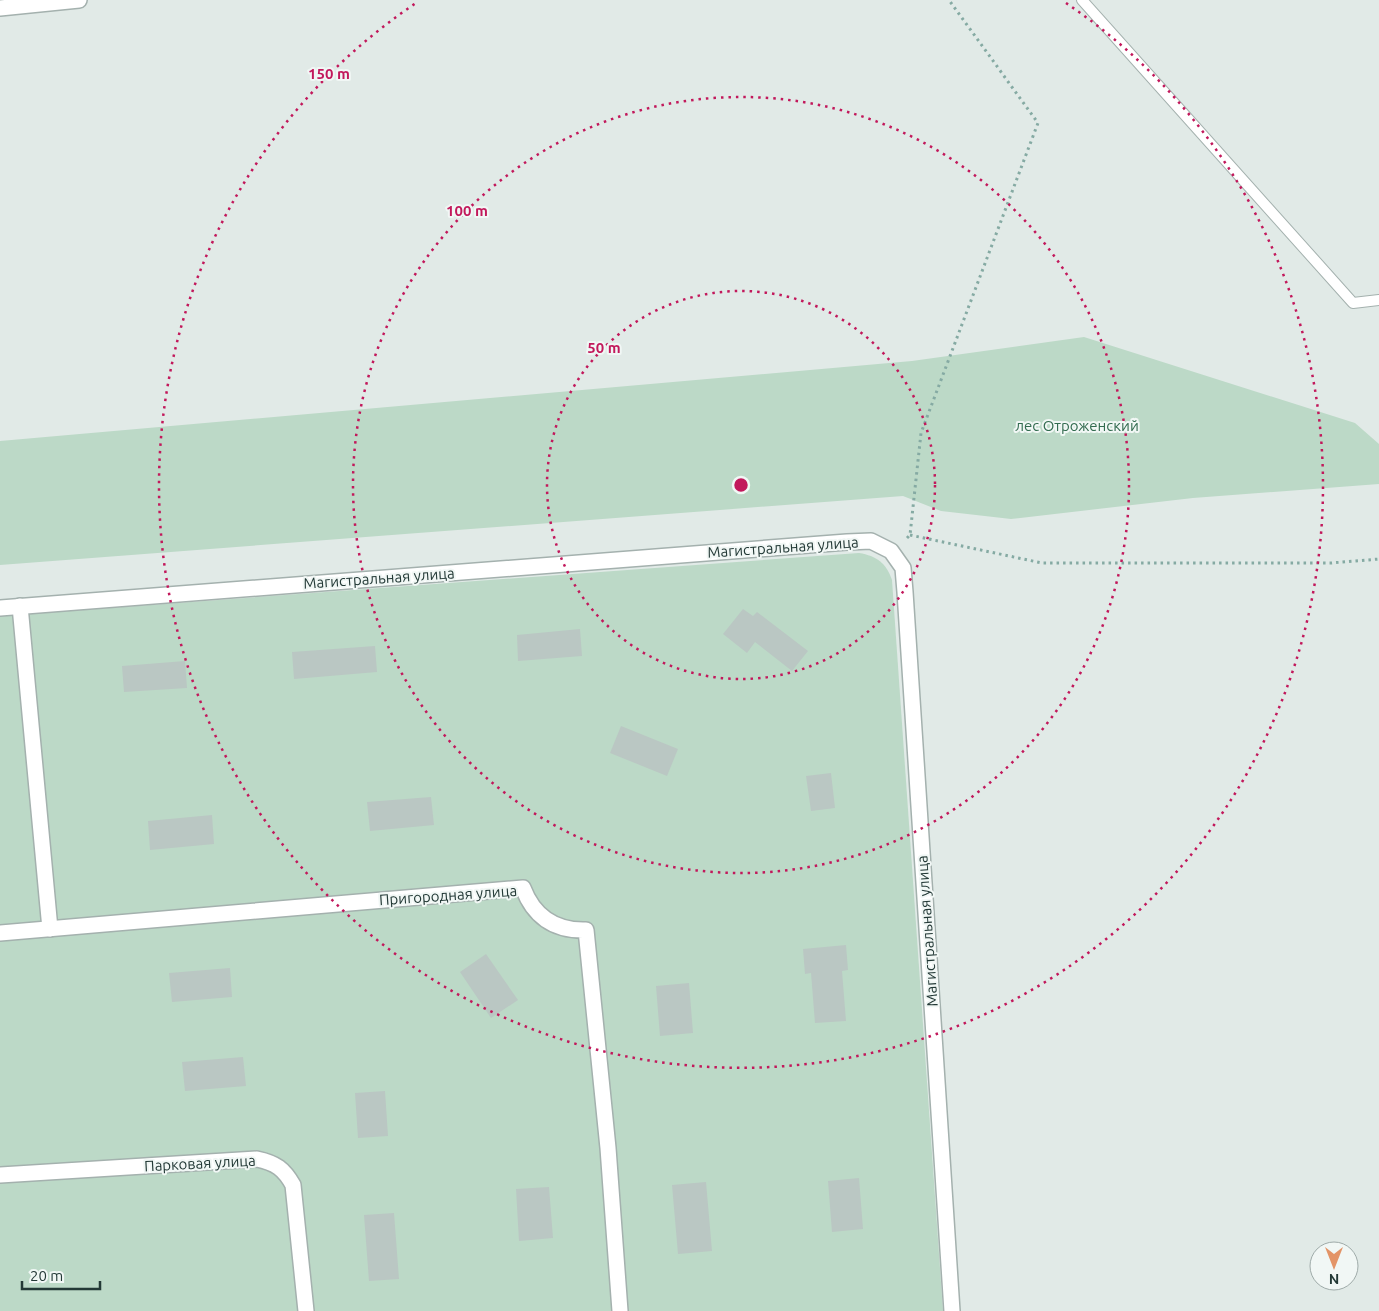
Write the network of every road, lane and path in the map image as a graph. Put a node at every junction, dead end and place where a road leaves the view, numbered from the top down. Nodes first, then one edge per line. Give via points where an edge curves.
1 (79, 0) edge
2 (949, 0) edge
3 (1082, 0) edge
4 (35, 2) edge
5 (0, 8) edge
6 (1379, 300) edge
7 (910, 535) junction
8 (891, 551) junction
9 (1379, 559) edge
10 (20, 606) junction
11 (0, 608) edge
12 (50, 929) junction
13 (0, 933) edge
14 (0, 1175) edge
15 (306, 1311) edge
16 (620, 1311) edge
17 (952, 1311) edge

1 - 4 street
2 - 7 path via 1038,123 921,433
3 - 6 lane via 1353,303
4 - 5 street
7 - 8 path
7 - 9 path via 1042,563 1331,563
8 - 10 street, Магистральная улица via 871,541 847,542
8 - 17 street, Магистральная улица via 903,568 906,592
10 - 11 street, Магистральная улица
10 - 12 street
12 - 13 street, Пригородная улица
12 - 16 street, Пригородная улица via 523,888 528,901 546,921 572,931 586,930 608,1148
14 - 15 street, Парковая улица via 258,1158 274,1163 293,1185

